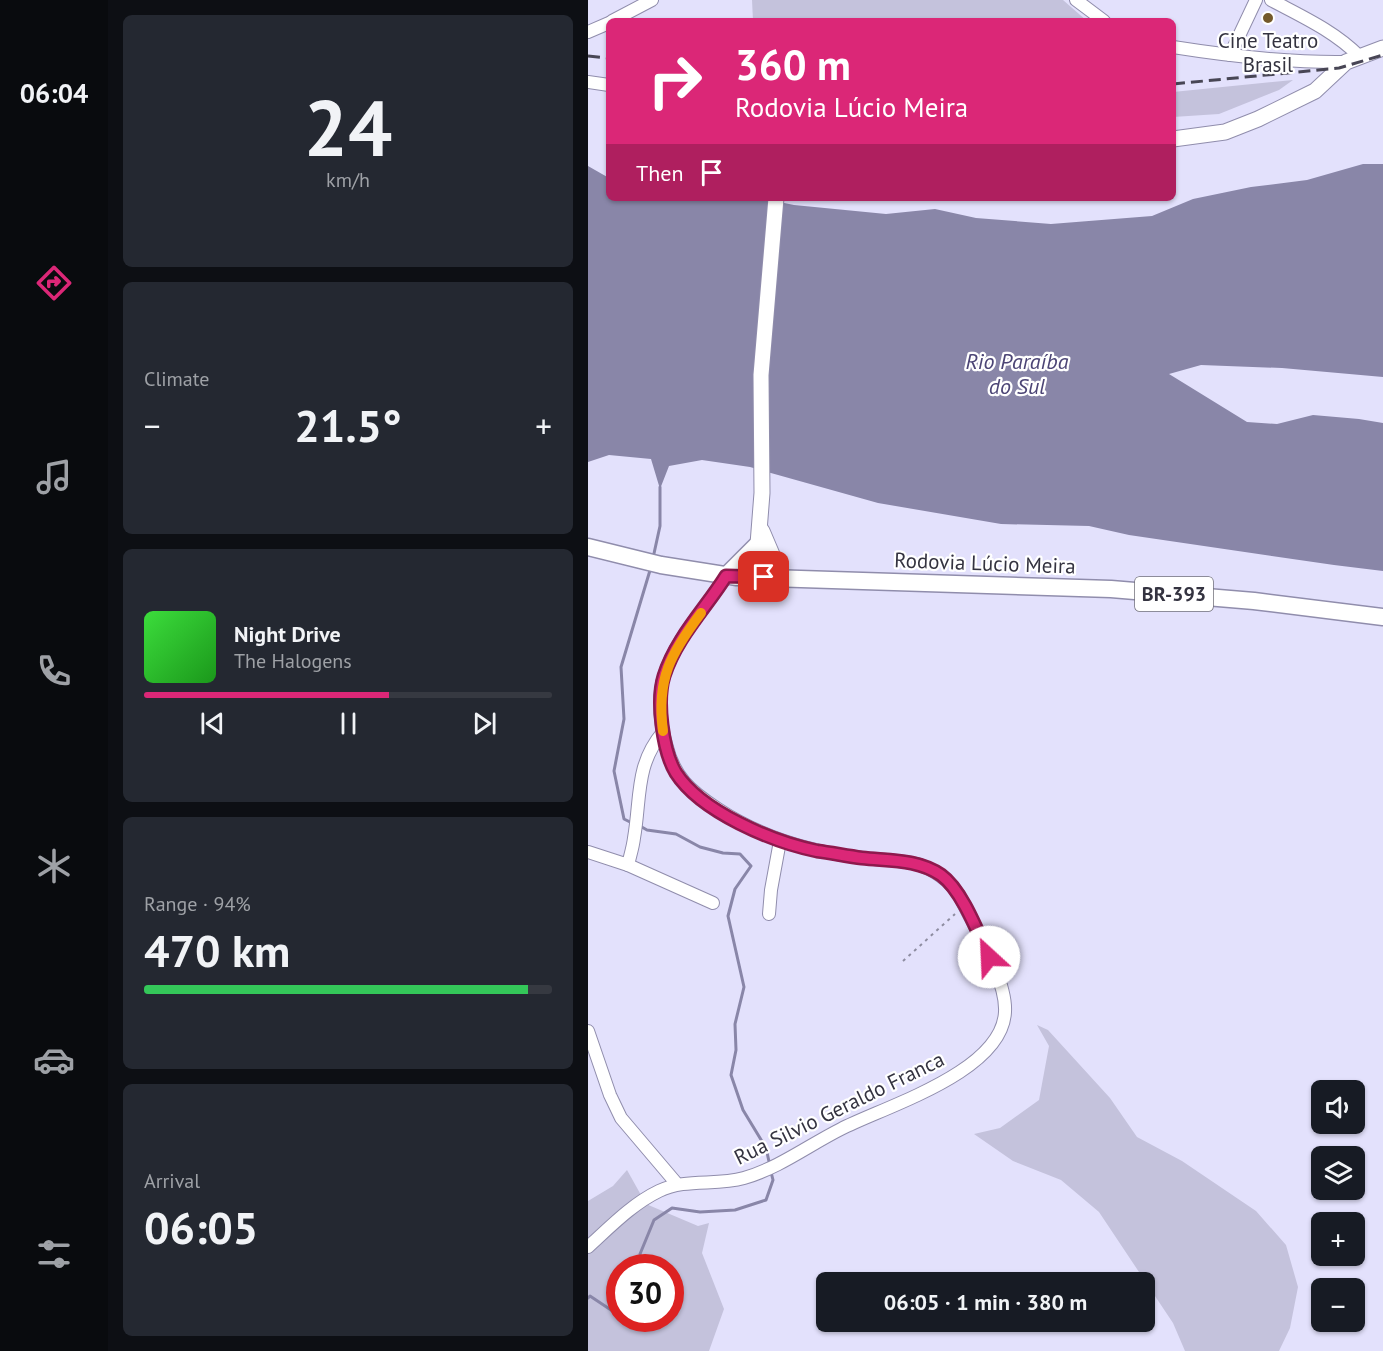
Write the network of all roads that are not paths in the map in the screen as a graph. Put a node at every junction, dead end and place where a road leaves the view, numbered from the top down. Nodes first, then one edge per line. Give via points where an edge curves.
1 (652, 0) edge
2 (1076, 0) edge
3 (1256, 0) edge
4 (1271, 0) edge
5 (618, 18) edge
6 (1100, 18) edge
7 (606, 24) edge
8 (591, 29) edge
9 (1176, 47) edge
10 (1383, 48) edge
11 (1230, 55) junction
12 (1353, 59) junction
13 (588, 82) edge
14 (606, 85) edge
15 (1176, 139) edge
16 (776, 201) edge
17 (758, 523) junction
18 (758, 544) junction
19 (588, 547) edge
20 (726, 576) junction
21 (764, 577) junction
22 (782, 578) junction
23 (1383, 617) edge
24 (663, 732) junction
25 (780, 841) junction
26 (588, 852) edge
27 (628, 865) junction
28 (713, 903) dead end
29 (769, 914) dead end
30 (588, 1031) edge
31 (677, 1184) junction
32 (588, 1247) edge

1 - 5 street
2 - 6 street
3 - 11 street
4 - 12 street via 1343,40
7 - 8 street
9 - 11 street
10 - 12 main road
11 - 12 street via 1310,63
12 - 15 main road via 1315,90 1258,119 1225,132
13 - 14 street
16 - 17 main road via 761,375 762,493
17 - 18 main road
17 - 22 main road
18 - 20 highway
18 - 21 main road
19 - 20 highway, Rodovia Lúcio Meira / BR-393
20 - 21 highway, Rodovia Lúcio Meira / BR-393
20 - 24 street, Rua Silvio Geraldo Franca via 675,650 664,676 660,697
21 - 22 highway, Rodovia Lúcio Meira / BR-393
22 - 23 highway, Rodovia Lúcio Meira / BR-393 via 1111,589
24 - 25 street, Rua Silvio Geraldo Franca via 676,772 688,787 738,822
24 - 27 street via 652,745 640,780
25 - 29 street
25 - 31 street, Rua Silvio Geraldo Franca via 930,868 952,884 996,973 1004,995 1004,1024 996,1040 967,1067 782,1162 734,1181
26 - 27 street
27 - 28 street
30 - 31 street via 621,1118
31 - 32 street via 639,1202

